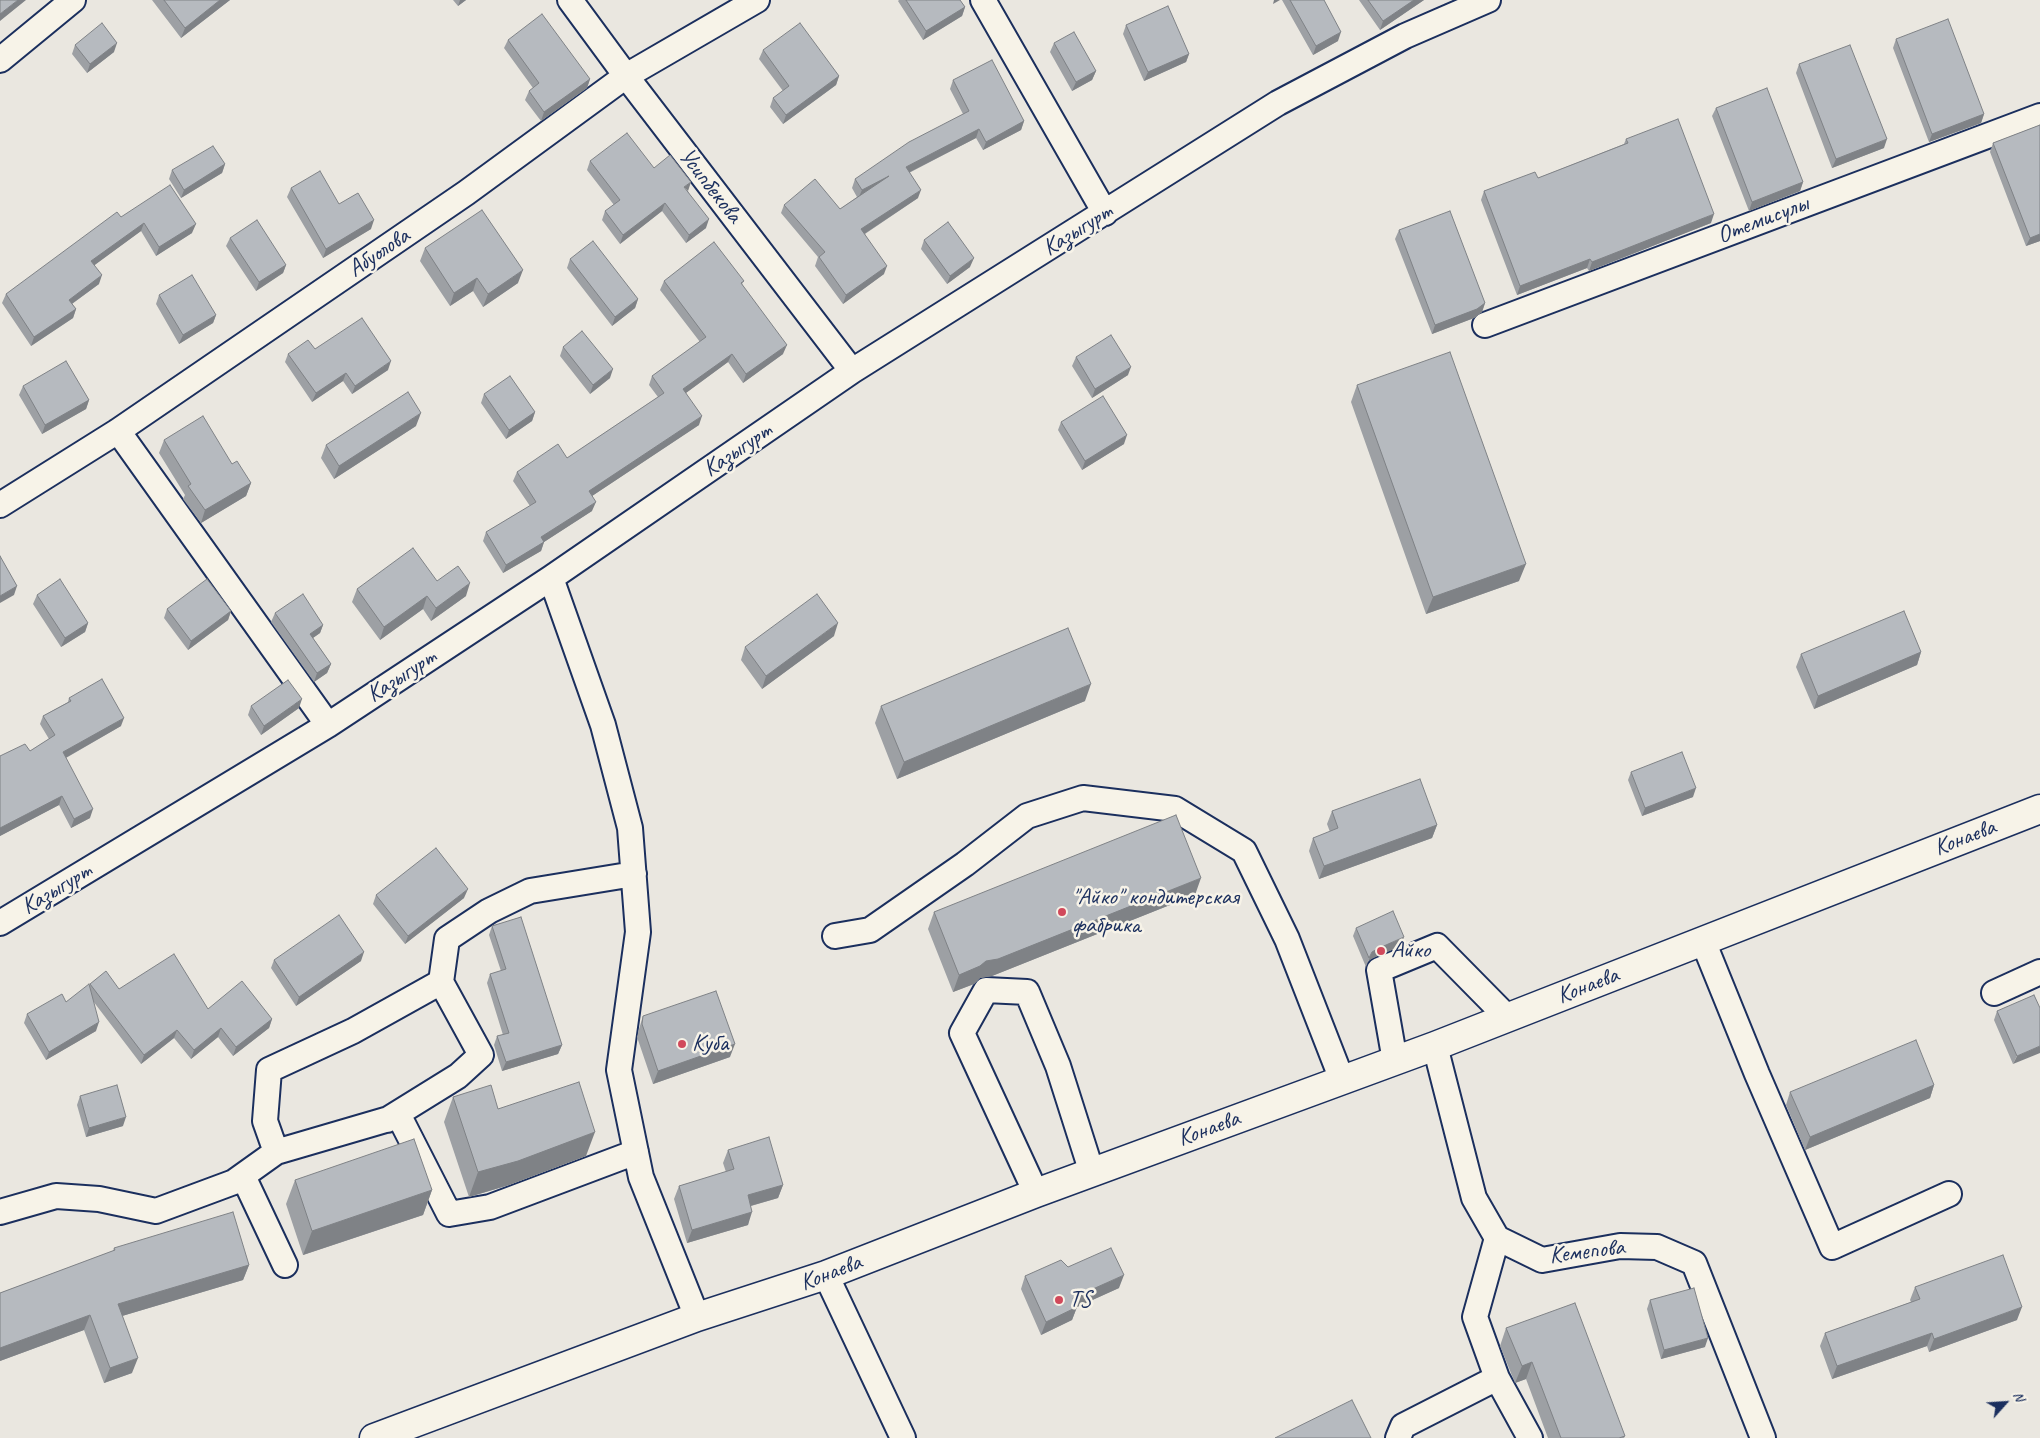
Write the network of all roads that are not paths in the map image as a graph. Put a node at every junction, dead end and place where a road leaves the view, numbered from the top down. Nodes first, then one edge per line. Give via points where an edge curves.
1 (74, 0) edge
2 (570, 0) edge
3 (757, 0) edge
4 (984, 0) edge
5 (1488, 0) edge
6 (0, 60) edge
7 (626, 76) junction
8 (2040, 116) edge
9 (1105, 213) junction
10 (1485, 325) dead end
11 (852, 371) junction
12 (118, 431) junction
13 (0, 505) edge
14 (551, 578) junction
15 (328, 725) junction
16 (2040, 809) edge
17 (634, 874) junction
18 (0, 923) edge
19 (835, 936) dead end
20 (1703, 940) junction
21 (2040, 972) edge
22 (441, 982) junction
23 (1994, 993) dead end
24 (1507, 1017) junction
25 (1435, 1046) junction
26 (1395, 1061) junction
27 (1342, 1080) junction
28 (387, 1120) junction
29 (276, 1152) junction
30 (636, 1152) junction
31 (1092, 1173) junction
32 (242, 1176) junction
33 (1036, 1193) junction
34 (1949, 1194) dead end
35 (0, 1212) edge
36 (1497, 1238) junction
37 (284, 1265) dead end
38 (826, 1275) junction
39 (697, 1317) junction
40 (1497, 1378) junction
41 (374, 1438) edge
42 (903, 1438) edge
43 (1398, 1438) edge
44 (1530, 1438) edge
45 (1763, 1438) edge

1 - 6 street
2 - 7 street, Усипбекова
3 - 7 street, Абуолова
4 - 9 street
5 - 9 street, Казыгурт via 1405,36 1278,103
7 - 11 street, Усипбекова
7 - 12 street, Абуолова via 466,193
8 - 10 street, Отемисулы
9 - 11 street, Казыгурт
11 - 14 street, Казыгурт
12 - 13 street, Абуолова
12 - 15 street
14 - 15 street, Казыгурт
14 - 17 street via 603,725 630,828
15 - 18 street, Казыгурт
16 - 20 main road, Конаева
17 - 22 street via 530,891 489,911 447,939
17 - 30 street via 638,932 619,1070
19 - 27 street via 870,930 1027,816 1083,798 1175,809 1244,851 1287,939
20 - 24 main road, Конаева
20 - 34 street via 1832,1246
21 - 23 street
22 - 28 street via 481,1055 458,1076
22 - 29 street via 353,1032 270,1070 265,1121
24 - 25 main road, Конаева
24 - 26 street via 1437,946 1379,970
25 - 26 main road, Конаева
25 - 36 street via 1474,1198
26 - 27 main road, Конаева
27 - 31 main road, Конаева
28 - 29 street
28 - 30 street via 400,1116 450,1214 490,1207
29 - 32 street
30 - 39 street via 641,1177
31 - 33 main road, Конаева
31 - 33 street via 1058,1066 1027,992 986,990 962,1032
32 - 35 street via 234,1182 156,1211 99,1199 56,1196
32 - 37 street
33 - 38 main road, Конаева
36 - 40 street via 1475,1317
36 - 45 street, Кемепова via 1542,1260 1620,1246 1657,1247 1694,1264
38 - 39 main road, Конаева
38 - 42 street
39 - 41 main road, Конаева
40 - 43 street via 1403,1426
40 - 44 street

